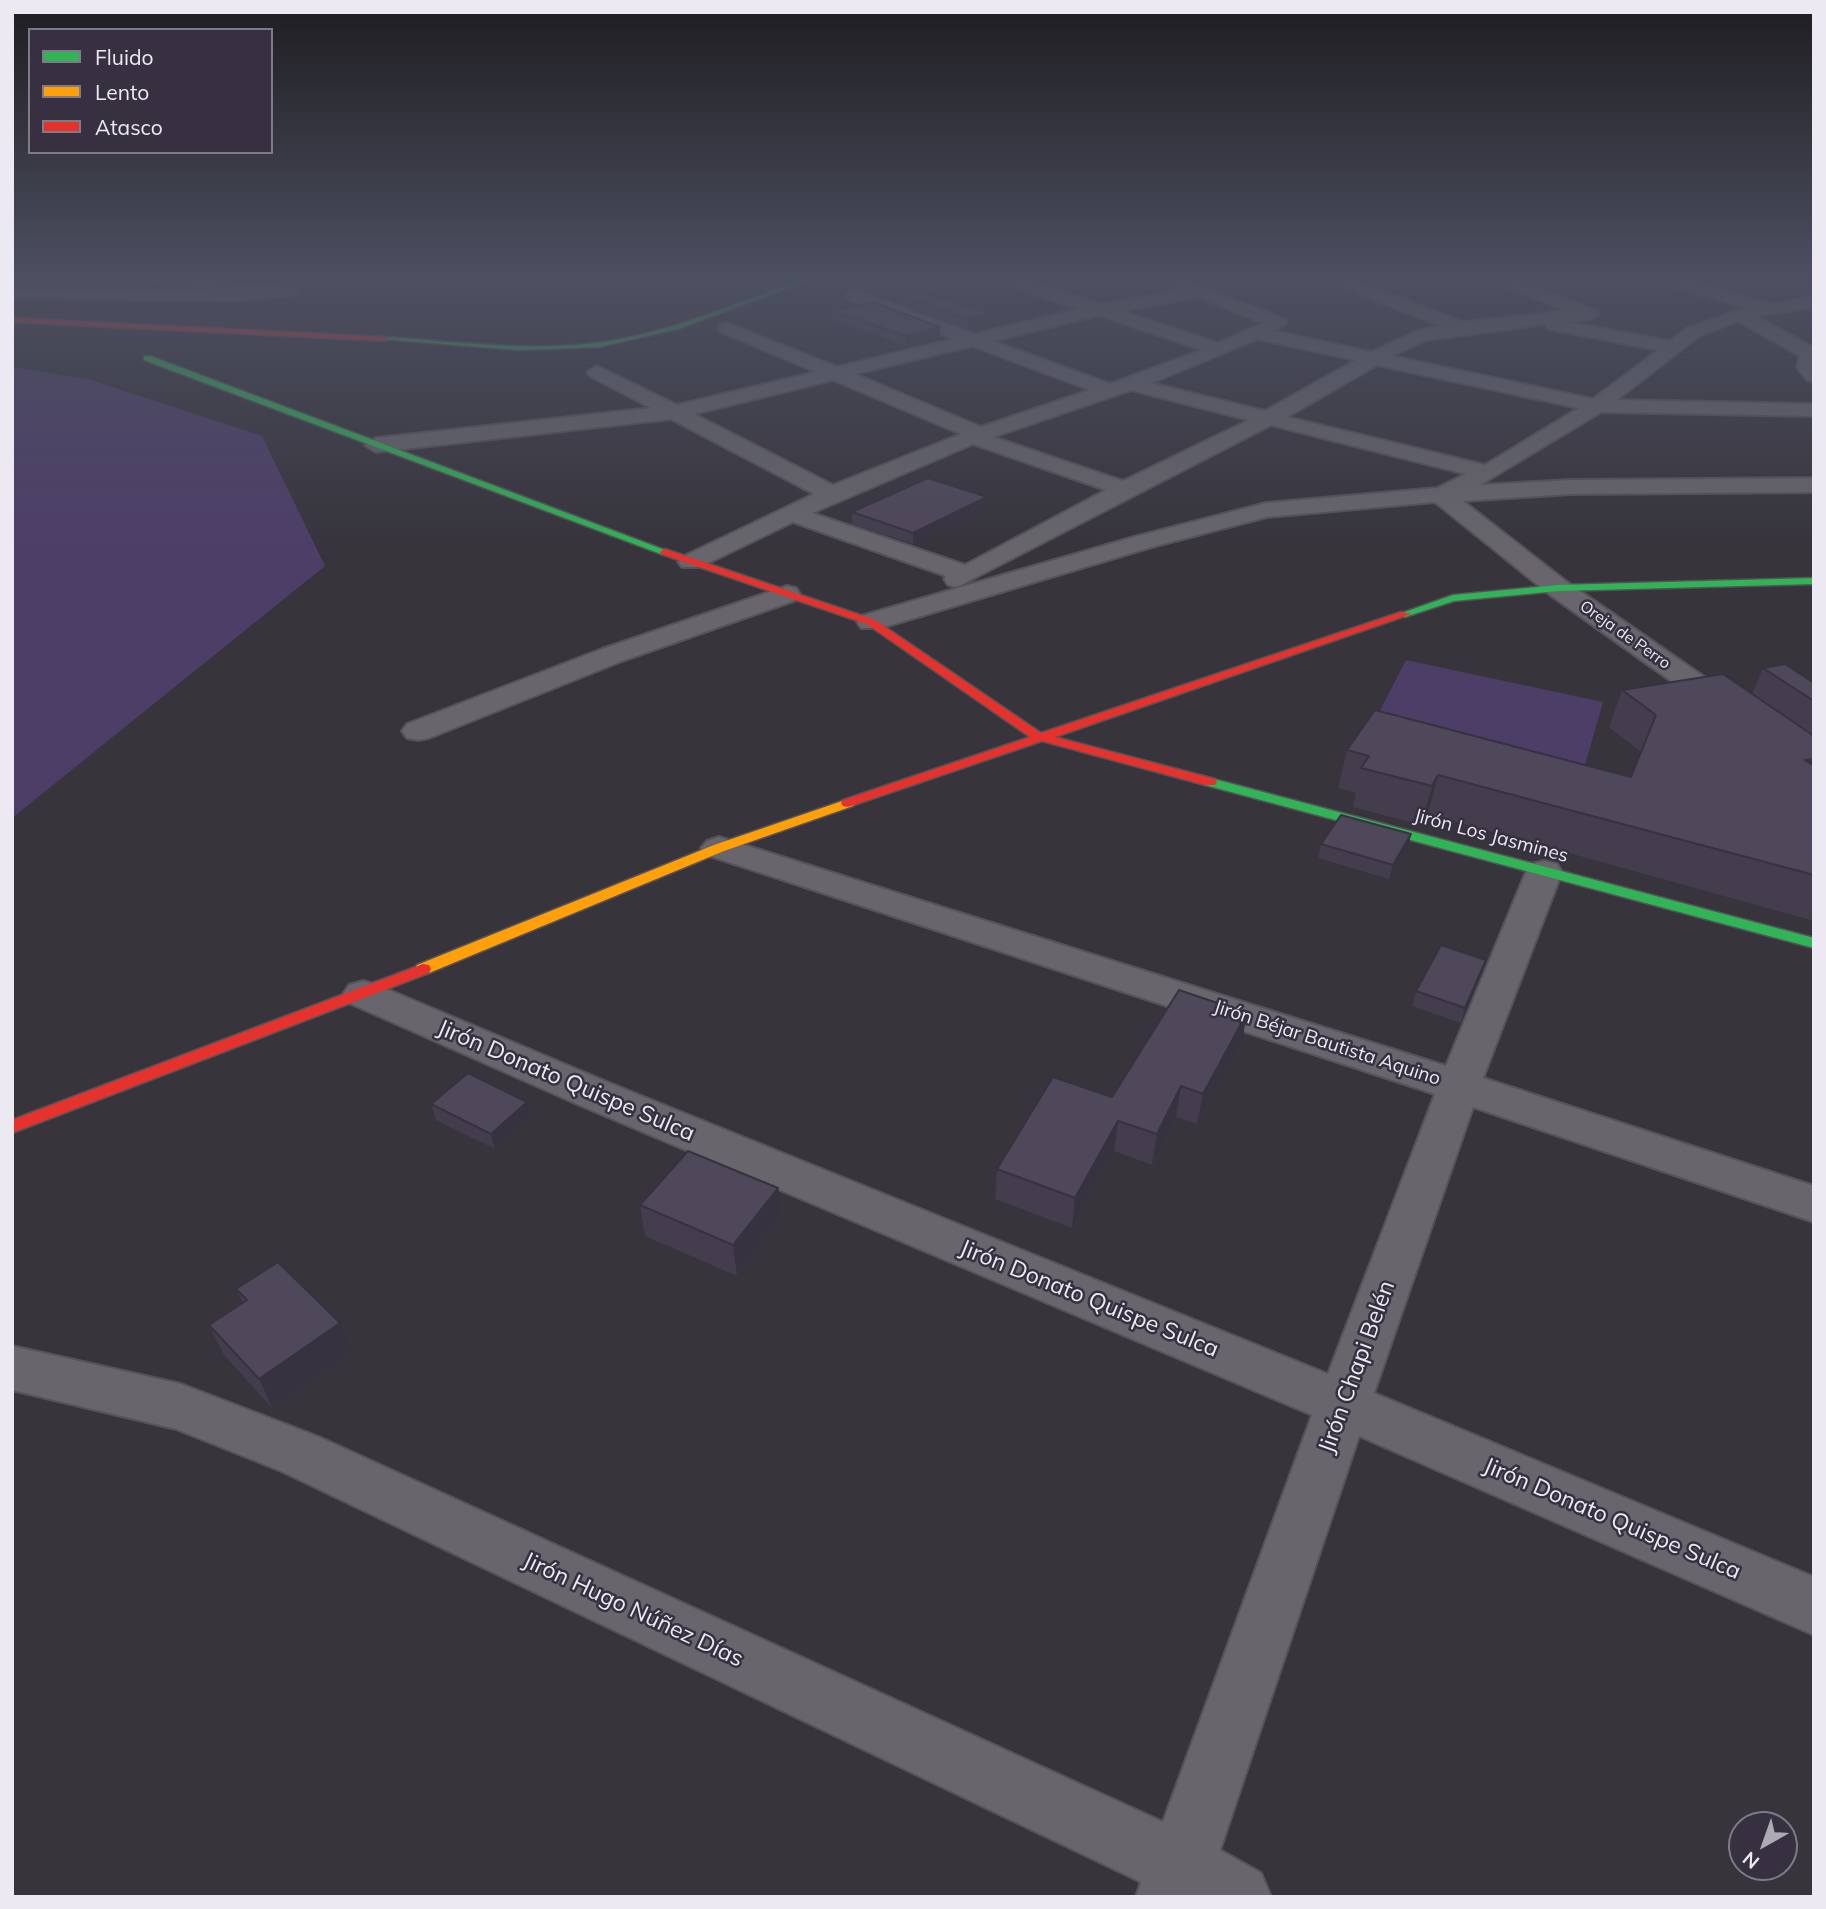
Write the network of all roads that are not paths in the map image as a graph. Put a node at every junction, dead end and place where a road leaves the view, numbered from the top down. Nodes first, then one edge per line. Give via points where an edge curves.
1 (179, 370) edge
2 (831, 370) edge
3 (850, 370) edge
4 (1068, 370) edge
5 (1168, 370) edge
6 (1356, 370) edge
7 (1433, 370) edge
8 (1644, 370) edge
9 (597, 372) dead end
10 (838, 373) junction
11 (1120, 388) junction
12 (1597, 406) junction
13 (1814, 410) edge
14 (675, 412) junction
15 (1269, 418) junction
16 (976, 436) junction
17 (376, 445) junction
18 (1488, 473) junction
19 (1814, 485) edge
20 (1125, 489) junction
21 (832, 494) junction
22 (1441, 495) junction
23 (792, 514) junction
24 (691, 562) junction
25 (967, 574) junction
26 (1814, 581) edge
27 (1558, 589) junction
28 (786, 594) junction
29 (870, 622) junction
30 (418, 731) dead end
31 (1037, 736) junction
32 (1814, 768) edge
33 (719, 848) junction
34 (1544, 872) junction
35 (1814, 943) edge
36 (363, 994) junction
37 (1459, 1086) junction
38 (12, 1127) edge
39 (1814, 1204) edge
40 (12, 1368) edge
41 (1343, 1404) junction
42 (1814, 1606) edge
43 (1196, 1887) edge

1 - 17 main road, Jirón Los Jasmines
2 - 10 street
3 - 10 street
4 - 11 street
5 - 11 street
6 - 15 street
7 - 12 street
8 - 12 street
9 - 14 street
10 - 14 street
10 - 16 street
11 - 15 street
11 - 16 street
12 - 13 street
12 - 18 street
14 - 17 street
14 - 21 street
15 - 18 street
15 - 20 street
16 - 20 street
16 - 21 street
17 - 24 main road, Jirón Los Jasmines
18 - 22 street
19 - 22 street via 1570,487
20 - 25 street
21 - 23 street
22 - 27 street, Oreja de Perro
22 - 29 street via 1266,510
23 - 24 street
23 - 25 street
24 - 28 main road, Jirón Los Jasmines
25 - 29 street
26 - 27 main road
27 - 31 main road via 1453,598
27 - 32 street, Oreja de Perro
28 - 29 main road, Jirón Los Jasmines
28 - 30 street via 612,655
29 - 31 main road, Jirón Los Jasmines
31 - 33 main road
31 - 34 main road, Jirón Los Jasmines
33 - 36 main road
33 - 37 street, Jirón Béjar Bautista Aquino
34 - 35 main road, Jirón Los Jasmines
34 - 37 street, Jirón Chapi Belén
36 - 38 main road
36 - 41 street, Jirón Donato Quispe Sulca
37 - 39 street, Jirón Béjar Bautista Aquino
37 - 41 street, Jirón Chapi Belén
40 - 43 street, Jirón Hugo Núñez Días via 181,1407 300,1454
41 - 42 street, Jirón Donato Quispe Sulca
41 - 43 street, Jirón Chapi Belén

